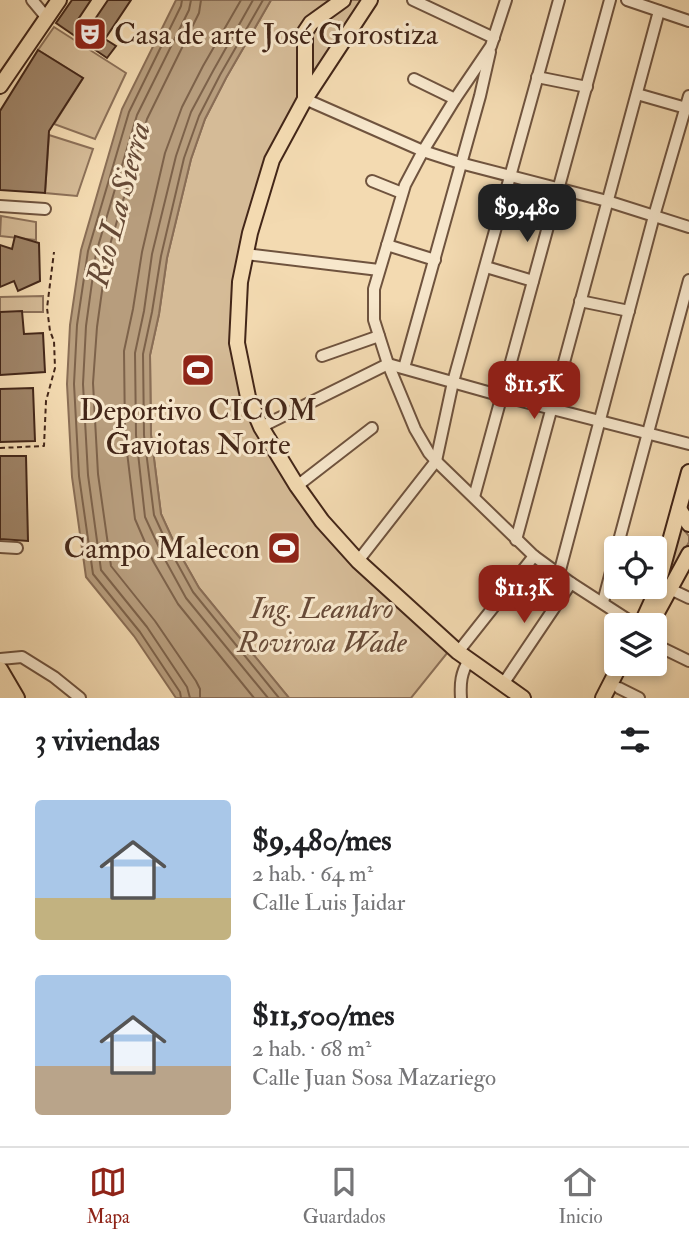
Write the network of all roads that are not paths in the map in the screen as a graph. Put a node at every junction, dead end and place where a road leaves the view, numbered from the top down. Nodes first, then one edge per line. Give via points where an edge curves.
1 (32, 0) edge
2 (59, 0) edge
3 (343, 0) edge
4 (370, 0) edge
5 (413, 0) edge
6 (506, 0) edge
7 (559, 0) edge
8 (610, 0) edge
9 (627, 0) edge
10 (46, 10) edge
11 (659, 11) junction
12 (689, 21) edge
13 (493, 42) junction
14 (304, 52) junction
15 (323, 73) junction
16 (0, 74) edge
17 (537, 77) junction
18 (414, 79) dead end
19 (0, 86) edge
20 (587, 87) junction
21 (637, 94) junction
22 (689, 96) edge
23 (455, 99) junction
24 (305, 100) junction
25 (686, 108) junction
26 (423, 151) junction
27 (460, 163) junction
28 (510, 176) junction
29 (372, 181) dead end
30 (558, 189) junction
31 (402, 193) junction
32 (607, 201) junction
33 (0, 206) edge
34 (45, 209) dead end
35 (654, 216) junction
36 (689, 227) edge
37 (387, 245) junction
38 (246, 254) junction
39 (435, 260) junction
40 (486, 267) junction
41 (379, 270) junction
42 (533, 281) junction
43 (689, 281) edge
44 (580, 301) junction
45 (629, 311) junction
46 (379, 336) junction
47 (323, 356) dead end
48 (388, 364) junction
49 (404, 368) junction
50 (453, 382) junction
51 (502, 396) junction
52 (550, 408) junction
53 (599, 422) junction
54 (261, 427) junction
55 (372, 428) dead end
56 (648, 433) junction
57 (689, 444) edge
58 (436, 461) junction
59 (689, 472) edge
60 (297, 486) junction
61 (474, 497) junction
62 (679, 509) junction
63 (689, 524) edge
64 (620, 536) edge
65 (516, 540) junction
66 (0, 547) edge
67 (17, 548) dead end
68 (689, 554) edge
69 (534, 556) junction
70 (358, 561) junction
71 (559, 574) junction
72 (571, 583) junction
73 (670, 589) junction
74 (604, 598) edge
75 (689, 598) edge
76 (603, 602) junction
77 (620, 613) edge
78 (645, 613) edge
79 (657, 613) edge
80 (667, 650) edge
81 (463, 656) junction
82 (0, 659) edge
83 (689, 661) edge
84 (0, 669) edge
85 (614, 676) edge
86 (624, 676) edge
87 (503, 684) junction
88 (0, 689) edge
89 (616, 693) edge
90 (5, 698) edge
91 (17, 698) edge
92 (80, 698) edge
93 (461, 698) edge
94 (523, 698) edge
95 (603, 698) edge
96 (639, 698) edge

1 - 10 street
2 - 10 main road
3 - 14 main road via 308,27
4 - 15 main road
5 - 13 street
6 - 13 street
7 - 17 street
8 - 20 street
9 - 11 street
10 - 16 main road
10 - 19 main road
11 - 12 street
11 - 21 street
13 - 23 street
13 - 27 street
14 - 15 main road
14 - 24 main road
15 - 24 main road
17 - 20 street
17 - 28 street
18 - 23 street
20 - 30 street
21 - 25 street
21 - 32 street
22 - 25 street
23 - 26 street
24 - 26 street
24 - 38 main road via 272,160
25 - 35 street
26 - 27 street
26 - 31 street
27 - 28 street
27 - 39 street
28 - 30 street
28 - 40 street
29 - 31 street
30 - 32 street
30 - 42 street
31 - 37 street
32 - 35 street
32 - 44 street
33 - 34 street
35 - 36 street
35 - 45 street
37 - 39 street
37 - 41 street
38 - 41 street
38 - 54 main road via 237,343 248,397
39 - 49 street
40 - 42 street
40 - 50 street
41 - 46 street via 373,310
42 - 51 street
43 - 56 street
44 - 45 street
44 - 52 street
45 - 53 street
46 - 47 street
46 - 48 street
48 - 49 street
48 - 54 street
48 - 58 street via 415,429
49 - 50 street
50 - 51 street
50 - 58 street
51 - 52 street
51 - 61 street
52 - 53 street
52 - 65 street
53 - 56 street
53 - 71 street
54 - 60 main road
55 - 60 street
56 - 57 street
56 - 64 street
58 - 61 street
58 - 70 street
59 - 62 main road
60 - 70 main road
61 - 65 street
62 - 63 main road
62 - 78 main road via 656,592
65 - 69 street
66 - 67 street
68 - 73 main road
69 - 71 street
69 - 81 street
70 - 81 main road
71 - 72 street
72 - 76 street
72 - 87 street
73 - 75 street
73 - 79 main road
74 - 76 street
76 - 77 street
80 - 83 street
81 - 87 main road
81 - 93 street
82 - 92 street via 22,657
84 - 91 main road
85 - 95 main road
86 - 89 main road
87 - 94 main road
88 - 90 main road
89 - 96 street

